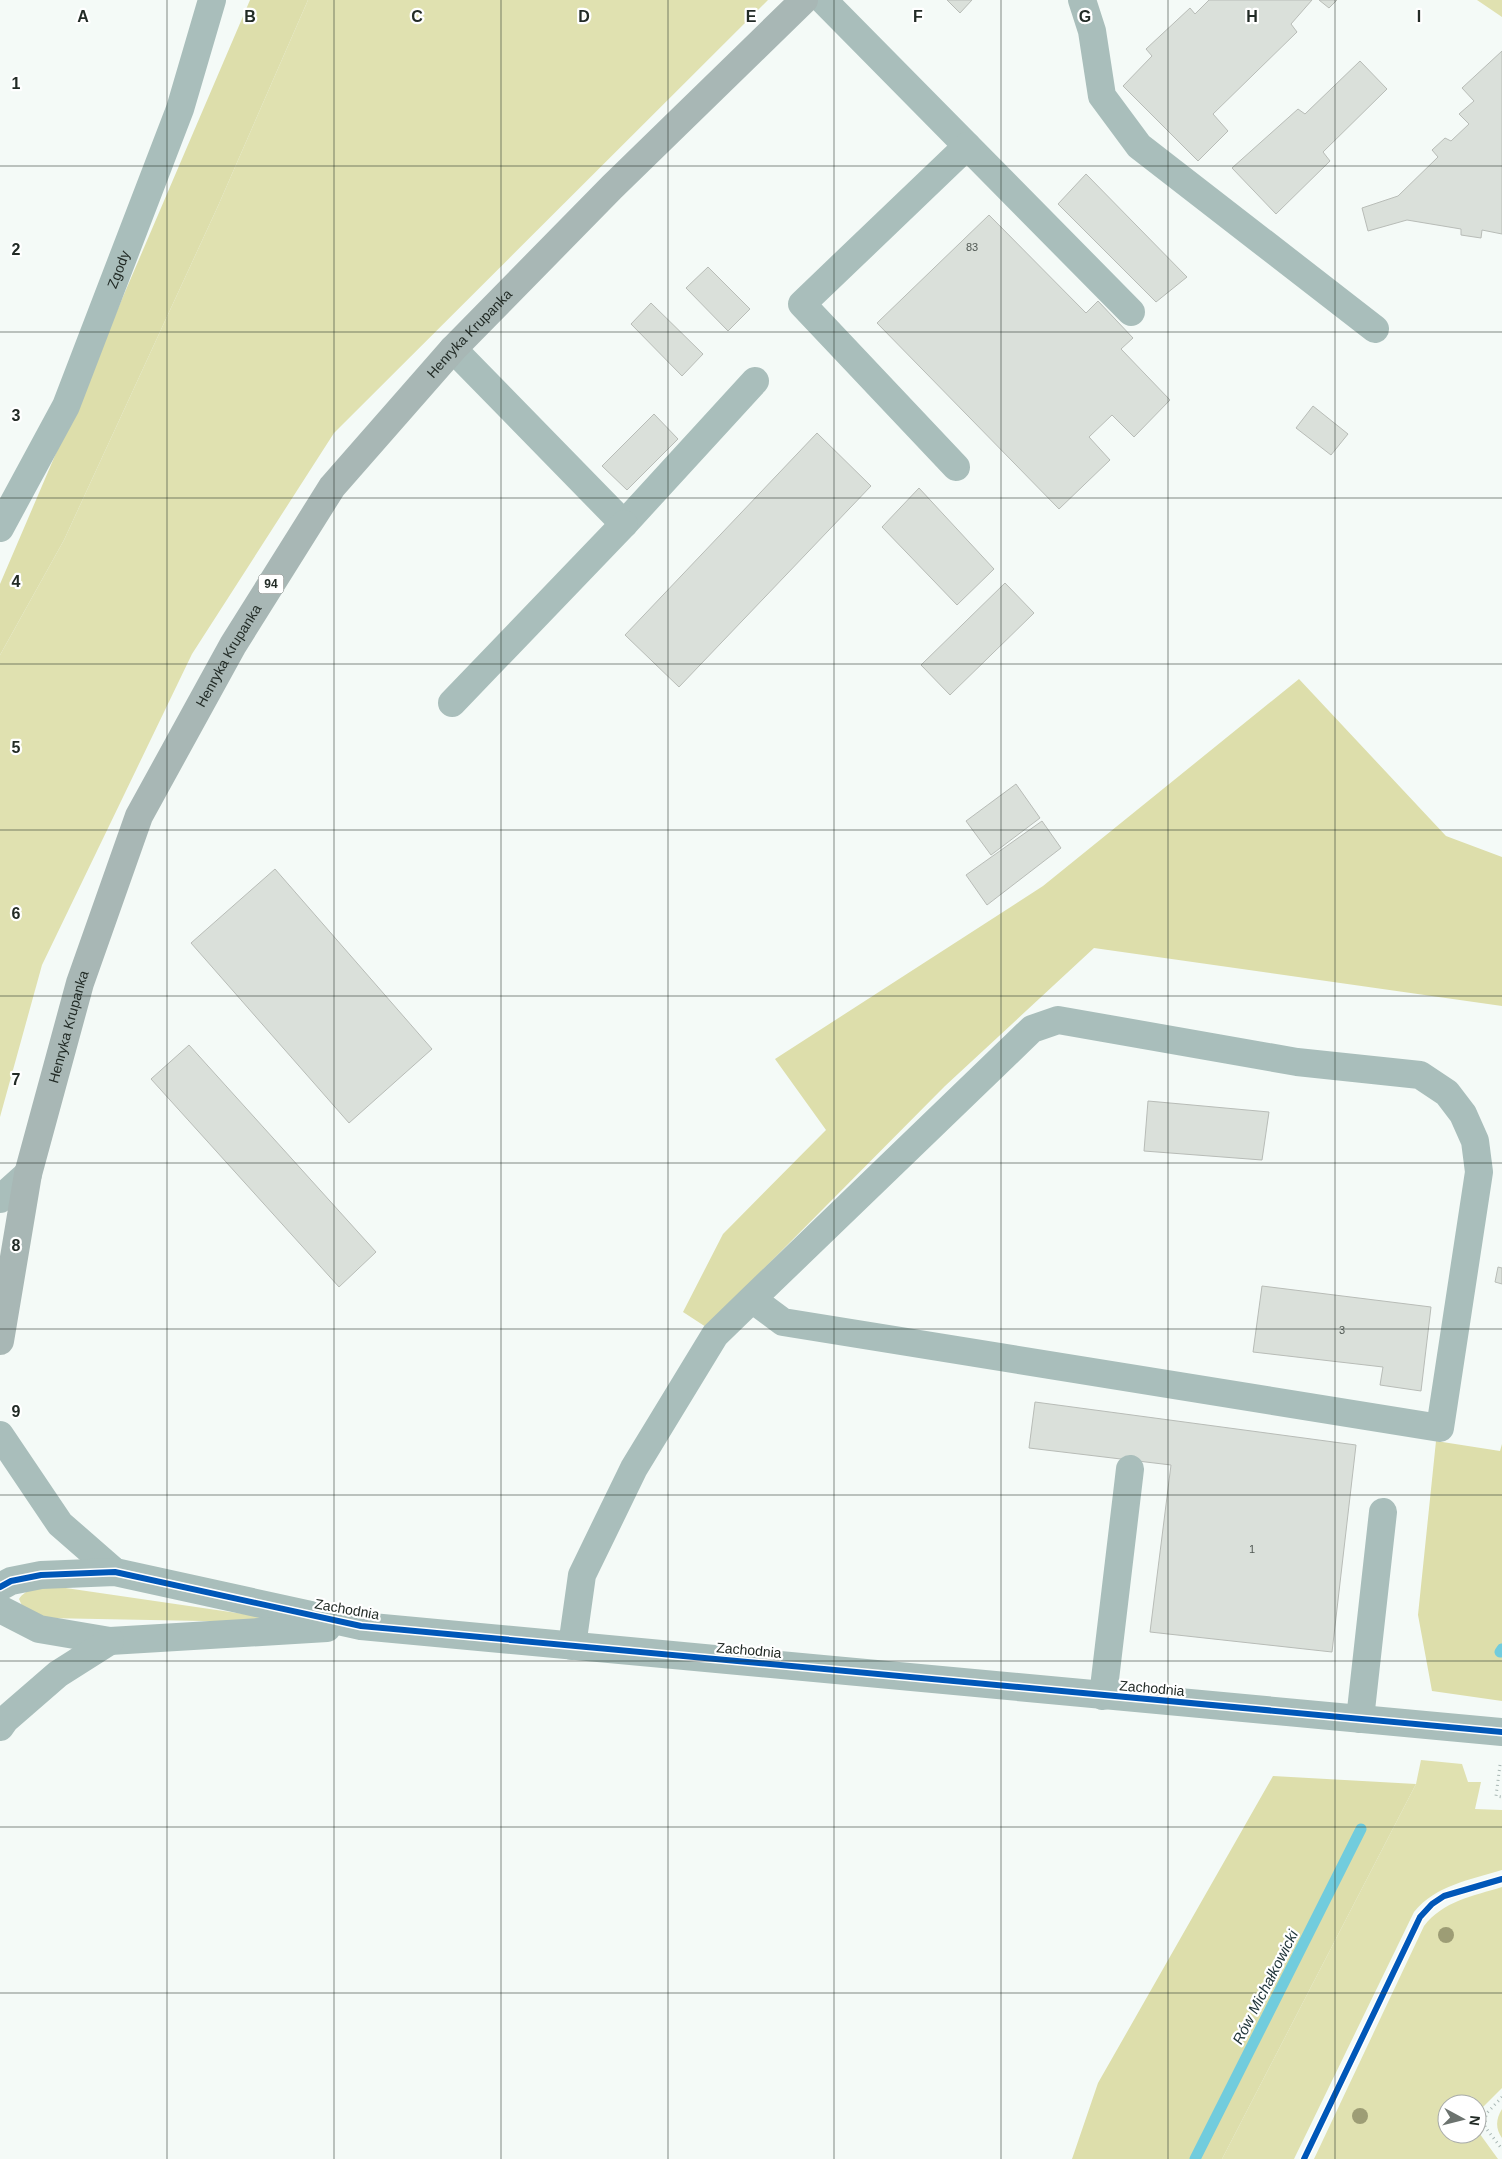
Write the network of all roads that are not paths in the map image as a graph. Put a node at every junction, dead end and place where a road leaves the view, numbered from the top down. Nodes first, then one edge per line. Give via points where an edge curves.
1 (212, 0) edge
2 (804, 0) edge
3 (823, 0) edge
4 (1082, 0) edge
5 (967, 146) junction
6 (1131, 312) dead end
7 (1374, 330) dead end
8 (453, 349) junction
9 (755, 381) dead end
10 (956, 467) dead end
11 (624, 524) junction
12 (0, 528) edge
13 (452, 703) dead end
14 (28, 1174) junction
15 (0, 1199) edge
16 (752, 1299) junction
17 (0, 1341) edge
18 (0, 1435) edge
19 (1130, 1469) dead end
20 (1383, 1512) dead end
21 (115, 1572) junction
22 (0, 1587) edge
23 (0, 1609) edge
24 (361, 1626) junction
25 (110, 1641) junction
26 (572, 1646) junction
27 (1103, 1696) junction
28 (1360, 1719) junction
29 (0, 1727) edge
30 (1502, 1732) edge

1 - 12 street, Zgody via 180,109 66,406
2 - 8 main road, Henryka Krupanka / 94
3 - 5 street
4 - 7 street via 1092,32 1102,96 1139,146
5 - 6 street
5 - 10 street via 802,304
8 - 11 street
8 - 14 main road, Henryka Krupanka / 94 via 332,487 233,645 139,816 80,983
9 - 11 street
11 - 13 street
14 - 15 street
14 - 17 main road, Henryka Krupanka / 94
16 - 16 street via 783,1322 1440,1428 1479,1172 1475,1141 1463,1114 1447,1094 1420,1075 1297,1062 1058,1020 1032,1029
16 - 26 street via 715,1335 634,1468 582,1575
18 - 21 street, Zachodnia via 60,1524
19 - 27 street
20 - 28 street
21 - 22 street, Zachodnia via 41,1575 11,1581
21 - 24 street, Zachodnia
23 - 25 street, Zachodnia via 39,1629
24 - 25 street, Zachodnia
24 - 26 street, Zachodnia
25 - 29 street, Zachodnia via 58,1674
26 - 27 street, Zachodnia
27 - 28 street, Zachodnia
28 - 30 street, Zachodnia

